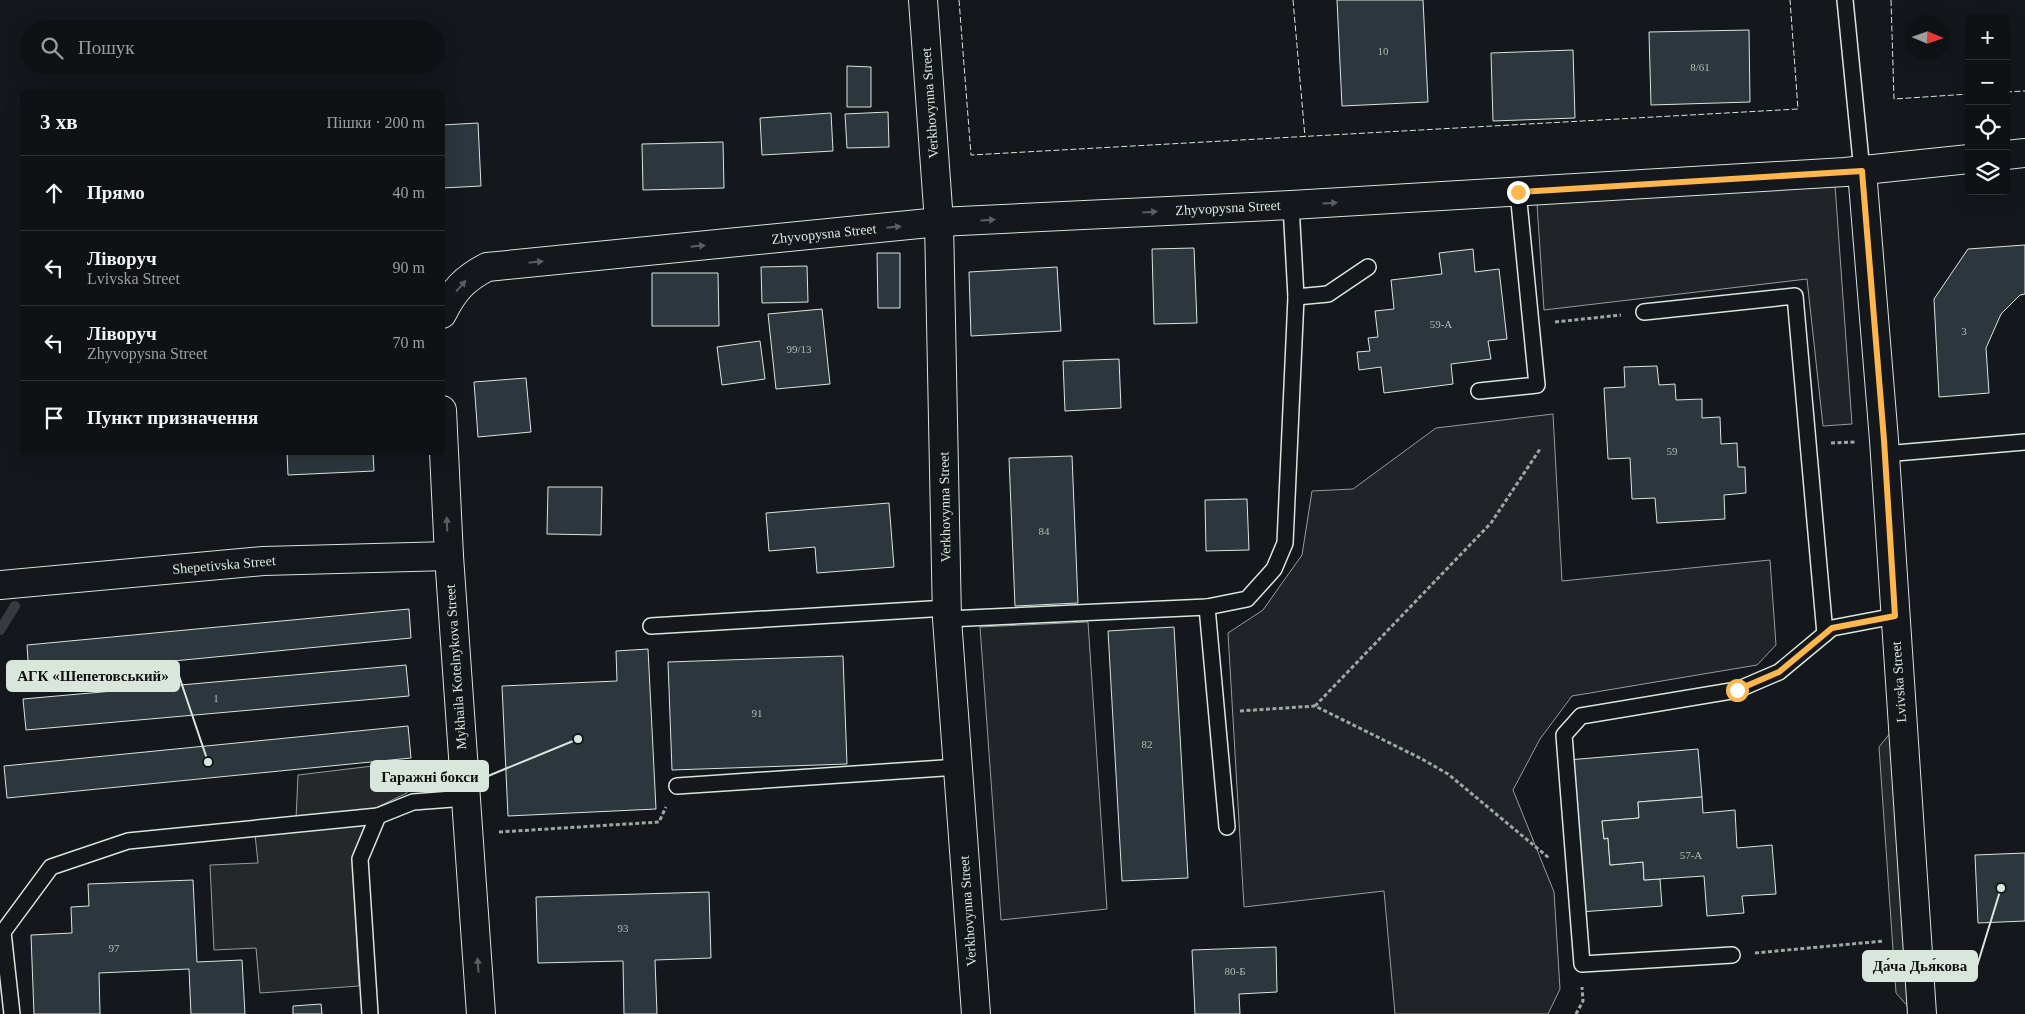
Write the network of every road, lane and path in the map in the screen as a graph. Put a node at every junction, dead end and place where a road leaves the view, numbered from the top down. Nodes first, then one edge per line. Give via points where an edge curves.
1 (923, 0) edge
2 (1845, 0) edge
3 (2025, 153) edge
4 (2010, 155) edge
5 (1965, 159) edge
6 (1862, 171) junction
7 (1518, 192) junction
8 (1291, 205) junction
9 (939, 222) junction
10 (1368, 267) dead end
11 (1296, 297) junction
12 (445, 308) edge
13 (1644, 312) joint
14 (1567, 321) dead end
15 (1479, 391) dead end
16 (2025, 442) edge
17 (1808, 445) junction
18 (1884, 447) junction
19 (1540, 449) dead end
20 (444, 455) edge
21 (448, 556) junction
22 (0, 585) edge
23 (1207, 608) junction
24 (947, 613) junction
25 (1895, 616) junction
26 (651, 626) dead end
27 (1825, 634) junction
28 (1315, 706) junction
29 (1262, 709) dead end
30 (958, 767) junction
31 (677, 786) joint
32 (466, 798) junction
33 (378, 816) junction
34 (1227, 827) dead end
35 (469, 834) junction
36 (1575, 879) junction
37 (1884, 941) dead end
38 (1732, 955) joint
39 (12, 1014) edge
40 (370, 1014) edge
41 (482, 1014) edge
42 (976, 1014) edge
43 (1922, 1014) edge

1 - 9 street, Verkhovynna Street
2 - 6 lane
3 - 4 street
5 - 6 street, Zhyvopysna Street
6 - 7 street, Zhyvopysna Street
6 - 18 street, Lvivska Street
8 -> 7 street, Zhyvopysna Street
7 - 15 lane via 1537,385
9 -> 8 street, Zhyvopysna Street
8 - 11 lane
12 -> 9 street, Zhyvopysna Street via 469,276 487,267
9 - 24 street, Verkhovynna Street
10 - 11 lane via 1328,294
11 - 23 lane via 1285,544 1274,569 1246,600
13 - 14 path
13 - 17 lane via 1795,296
16 - 18 lane
17 - 18 path
17 - 27 lane
18 - 25 street, Lvivska Street
19 - 28 path via 1491,523
21 -> 20 street, Mykhaila Kotelnykova Street
21 - 22 street, Shepetivska Street via 263,561
21 - 32 street, Mykhaila Kotelnykova Street
23 - 24 lane
23 - 34 lane
24 - 26 lane
24 - 30 street, Verkhovynna Street
25 - 27 lane via 1832,628
25 - 43 street, Lvivska Street
27 - 36 lane via 1779,672 1737,690 1581,716 1564,736
28 - 29 path
28 - 36 path via 1448,774
30 - 31 lane
30 - 42 street, Verkhovynna Street
31 - 35 path via 659,822
32 - 33 lane via 413,802
32 - 35 street, Mykhaila Kotelnykova Street
33 - 39 lane via 128,841 51,867 3,932
33 - 40 lane via 360,859
41 -> 35 street, Mykhaila Kotelnykova Street
36 - 38 lane via 1582,964
37 - 38 path

